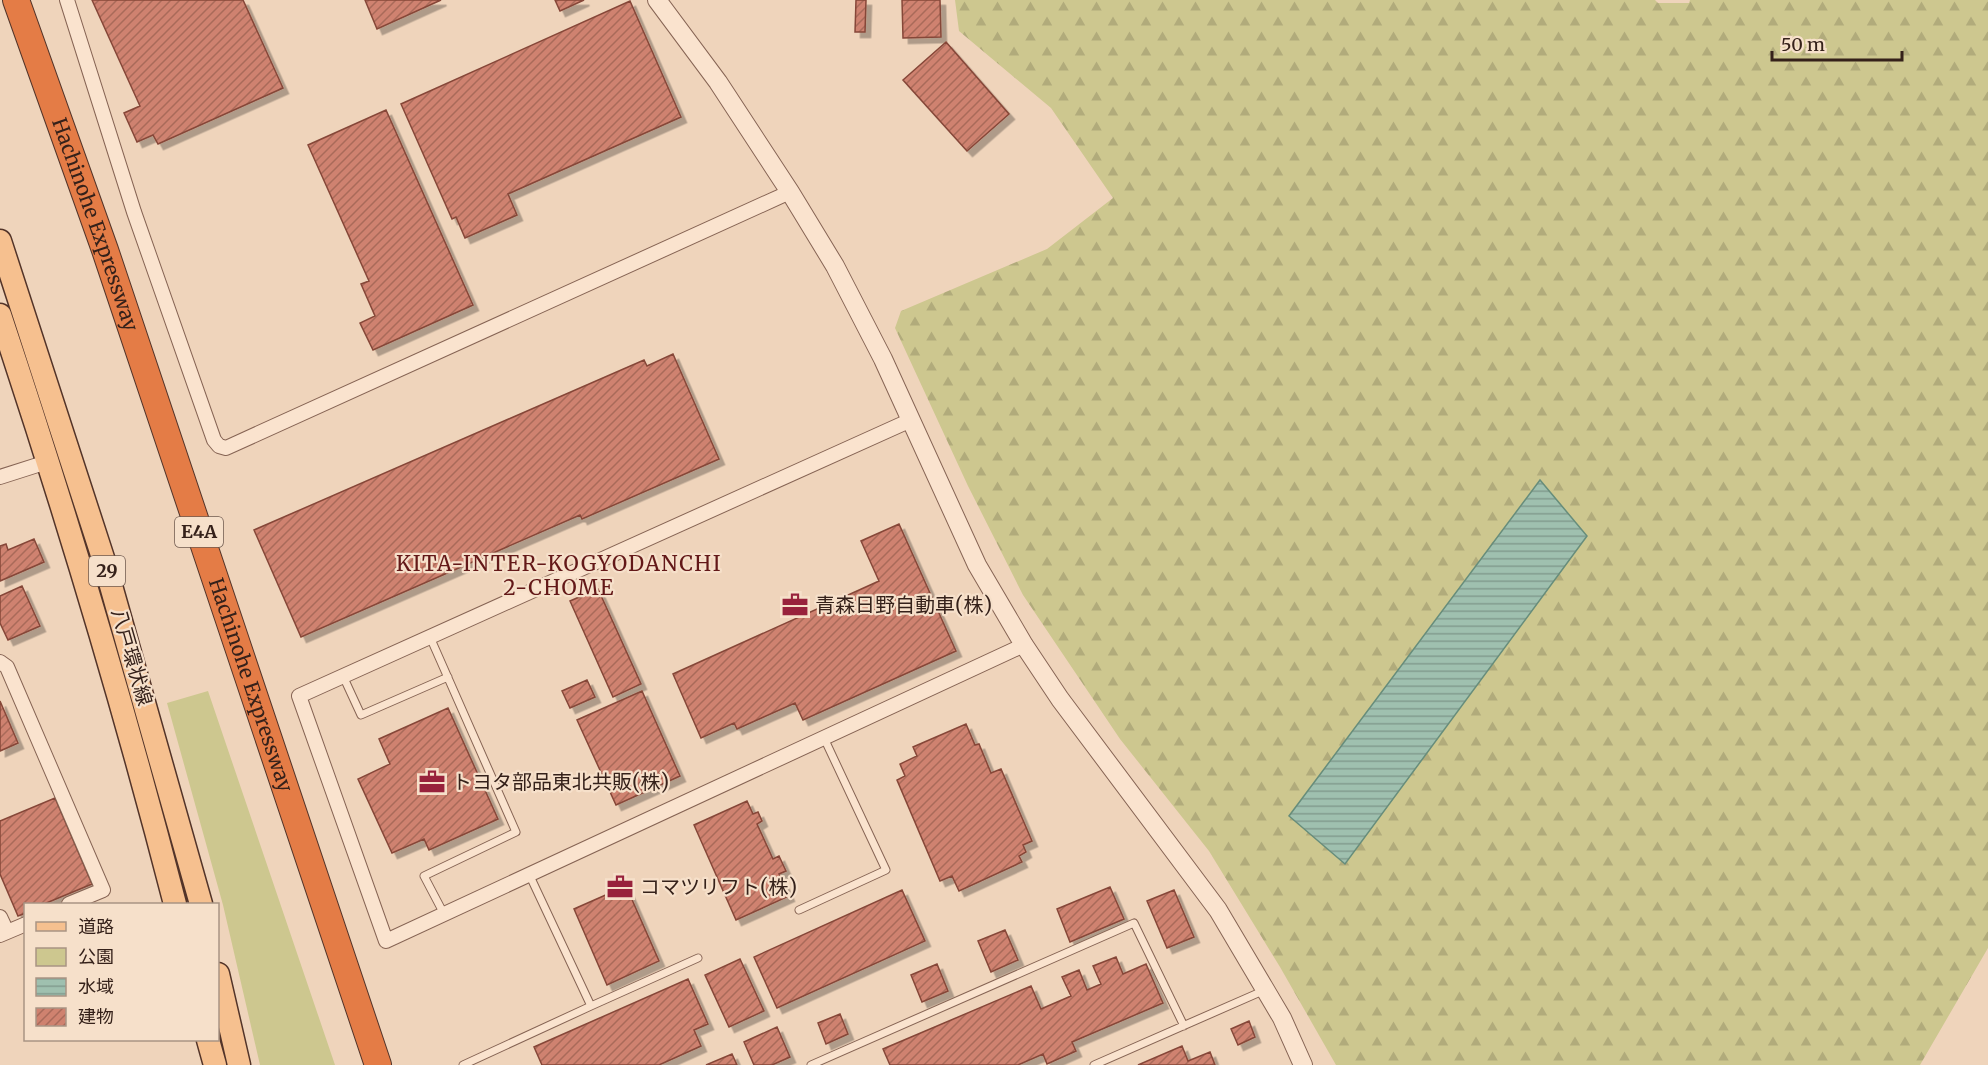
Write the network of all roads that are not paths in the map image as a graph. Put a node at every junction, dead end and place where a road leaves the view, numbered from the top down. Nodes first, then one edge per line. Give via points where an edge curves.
1 (16, 0) edge
2 (67, 0) edge
3 (657, 0) edge
4 (790, 192) junction
5 (0, 241) edge
6 (0, 315) edge
7 (911, 420) junction
8 (47, 462) junction
9 (0, 477) edge
10 (430, 637) junction
11 (1024, 645) junction
12 (0, 662) edge
13 (343, 676) junction
14 (448, 677) junction
15 (824, 738) junction
16 (530, 874) junction
17 (72, 903) edge
18 (175, 903) edge
19 (201, 903) edge
20 (799, 910) dead end
21 (444, 914) junction
22 (0, 916) edge
23 (24, 925) edge
24 (3, 933) edge
25 (698, 958) dead end
26 (219, 978) edge
27 (1265, 990) junction
28 (591, 1006) junction
29 (1184, 1026) junction
30 (208, 1041) edge
31 (215, 1065) edge
32 (239, 1065) edge
33 (378, 1065) edge
34 (463, 1065) edge
35 (811, 1065) edge
36 (1094, 1065) edge
37 (1303, 1065) edge

1 - 33 highway, Hachinohe Expressway / E4A via 105,250
2 - 4 street via 134,212 214,440 226,448
3 - 4 street
4 - 7 street via 835,266
5 - 19 main road, 八戸環状線 / 29 via 104,561
6 - 8 main road, 八戸環状線 / 29
7 - 10 street
7 - 11 street via 977,565
8 - 9 street
8 - 18 main road, 八戸環状線 / 29 via 125,716
10 - 13 street
10 - 14 lane
11 - 15 street
11 - 27 street via 1218,910
12 - 17 street via 7,667 104,890
13 - 14 lane via 361,715
13 - 21 street via 299,696 386,941
14 - 21 lane via 516,832 424,876
15 - 16 street
15 - 20 lane via 886,870
16 - 21 street
16 - 28 lane
22 - 24 street
23 - 24 street
25 - 28 lane
26 - 32 main road
27 - 29 lane
27 - 37 street
28 - 34 lane
29 - 35 lane via 1134,923
29 - 36 lane
30 - 31 main road

